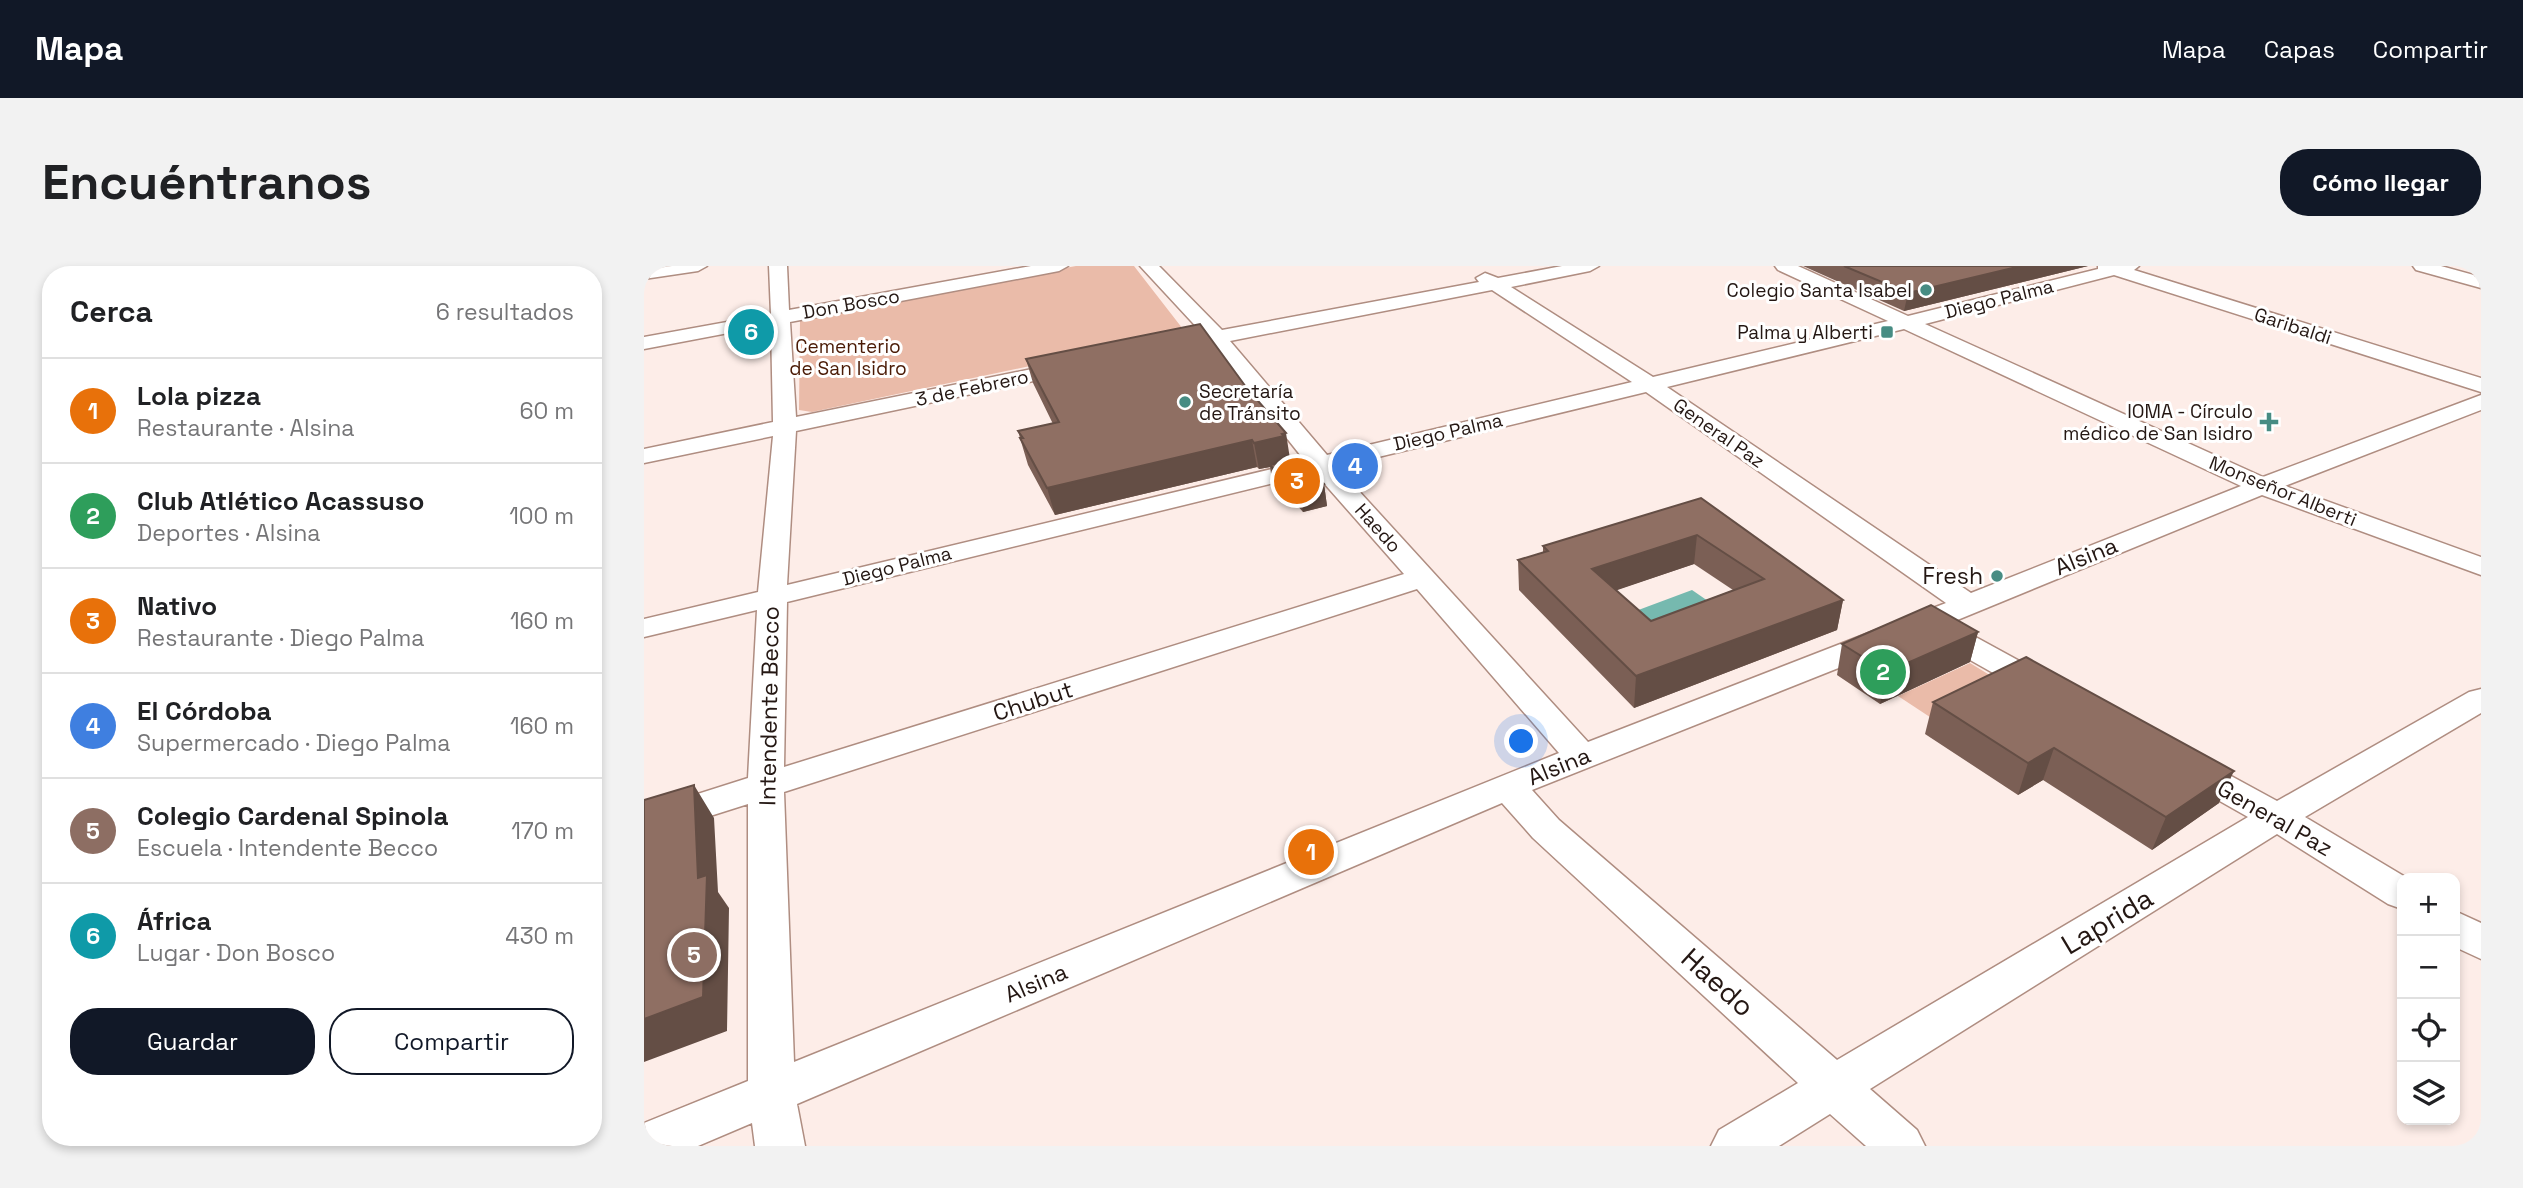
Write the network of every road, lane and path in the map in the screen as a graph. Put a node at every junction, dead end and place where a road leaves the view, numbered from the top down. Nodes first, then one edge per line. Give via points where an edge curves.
1 (698, 266) edge
2 (778, 266) edge
3 (1059, 266) edge
4 (1149, 266) edge
5 (1467, 266) edge
6 (1590, 266) edge
7 (1784, 266) edge
8 (2422, 266) edge
9 (2117, 267) edge
10 (644, 274) edge
11 (2481, 283) edge
12 (1495, 284) junction
13 (779, 318) junction
14 (1908, 323) junction
15 (1216, 337) junction
16 (644, 343) edge
17 (1150, 350) edge
18 (1097, 362) edge
19 (1649, 384) junction
20 (2481, 385) edge
21 (2481, 402) edge
22 (785, 427) junction
23 (644, 456) edge
24 (1320, 463) junction
25 (2262, 486) junction
26 (2481, 567) edge
27 (1422, 578) junction
28 (772, 596) junction
29 (1967, 604) junction
30 (1926, 622) junction
31 (644, 628) edge
32 (2481, 699) edge
33 (2071, 703) edge
34 (2156, 750) edge
35 (1582, 757) junction
36 (766, 785) junction
37 (1508, 787) junction
38 (2277, 817) junction
39 (644, 824) edge
40 (2397, 891) edge
41 (2460, 930) edge
42 (2481, 943) edge
43 (1835, 1086) junction
44 (772, 1093) junction
45 (644, 1146) edge
46 (780, 1146) edge
47 (1736, 1146) edge
48 (1900, 1146) edge

1 - 10 street
2 - 13 street, Intendente Becco
3 - 13 street, Don Bosco
4 - 15 street, Haedo
5 - 12 street, General Paz
6 - 12 street
7 - 14 street, Monseñor Alberti
8 - 11 street
9 - 14 street, Diego Palma
9 - 20 street, Garibaldi
12 - 15 street
12 - 19 street, General Paz
13 - 16 street, Don Bosco
13 - 22 street, Intendente Becco
14 - 19 street, Diego Palma
14 - 25 street, Monseñor Alberti
15 - 17 street
15 - 24 street, Haedo
18 - 22 street, 3 de Febrero
19 - 24 street, Diego Palma
19 - 29 street, General Paz
21 - 25 street, Alsina
22 - 23 street, 3 de Febrero
22 - 28 street, Intendente Becco
24 - 27 street, Haedo
24 - 28 street, Diego Palma
25 - 26 street, Monseñor Alberti
25 - 29 street, Alsina
27 - 35 street, Haedo
27 - 36 street, Chubut
28 - 31 street, Diego Palma
28 - 36 street, Intendente Becco
29 - 30 street, Alsina
30 - 33 street
30 - 35 street, Alsina
32 - 38 street, Laprida
34 - 38 street, General Paz
35 - 37 street, Alsina
36 - 39 street, Chubut
36 - 44 street, Intendente Becco
37 - 43 street, Haedo via 1546,828
37 - 44 street, Alsina
38 - 40 street, General Paz
38 - 43 street, Laprida
41 - 42 street
43 - 47 street, Laprida
43 - 48 street, Haedo
44 - 45 street, Alsina
44 - 46 street, Intendente Becco

